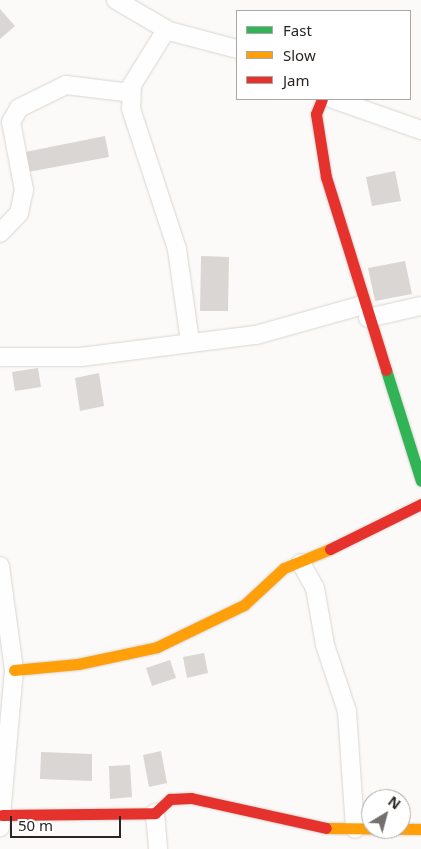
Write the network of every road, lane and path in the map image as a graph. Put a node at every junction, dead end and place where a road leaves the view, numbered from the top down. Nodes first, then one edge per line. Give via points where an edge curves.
1 (116, 0) edge
2 (166, 30) junction
3 (236, 49) edge
4 (131, 93) junction
5 (322, 100) edge
6 (336, 100) edge
7 (421, 130) edge
8 (0, 233) edge
9 (421, 306) edge
10 (366, 312) junction
11 (190, 341) junction
12 (0, 357) edge
13 (421, 481) edge
14 (421, 504) edge
15 (301, 563) junction
16 (0, 566) edge
17 (3, 604) edge
18 (14, 670) junction
19 (155, 813) junction
20 (1, 821) edge
21 (421, 829) edge
22 (355, 830) junction
23 (158, 849) edge

1 - 2 street
2 - 3 street
2 - 4 street
4 - 8 street via 66,85 19,108 11,122 24,190 20,214
4 - 11 street via 131,109 177,250
5 - 10 street via 316,114 326,177
6 - 7 street
9 - 10 street
10 - 11 street via 256,335
10 - 13 street
11 - 12 street via 81,357
14 - 15 street
15 - 18 street via 284,568 244,605 157,647 78,664
15 - 22 street via 315,588 325,645 347,711
16 - 17 street
17 - 18 street
18 - 20 street
19 - 20 street
19 - 22 street via 170,799 191,798 336,830
19 - 23 street
21 - 22 street

